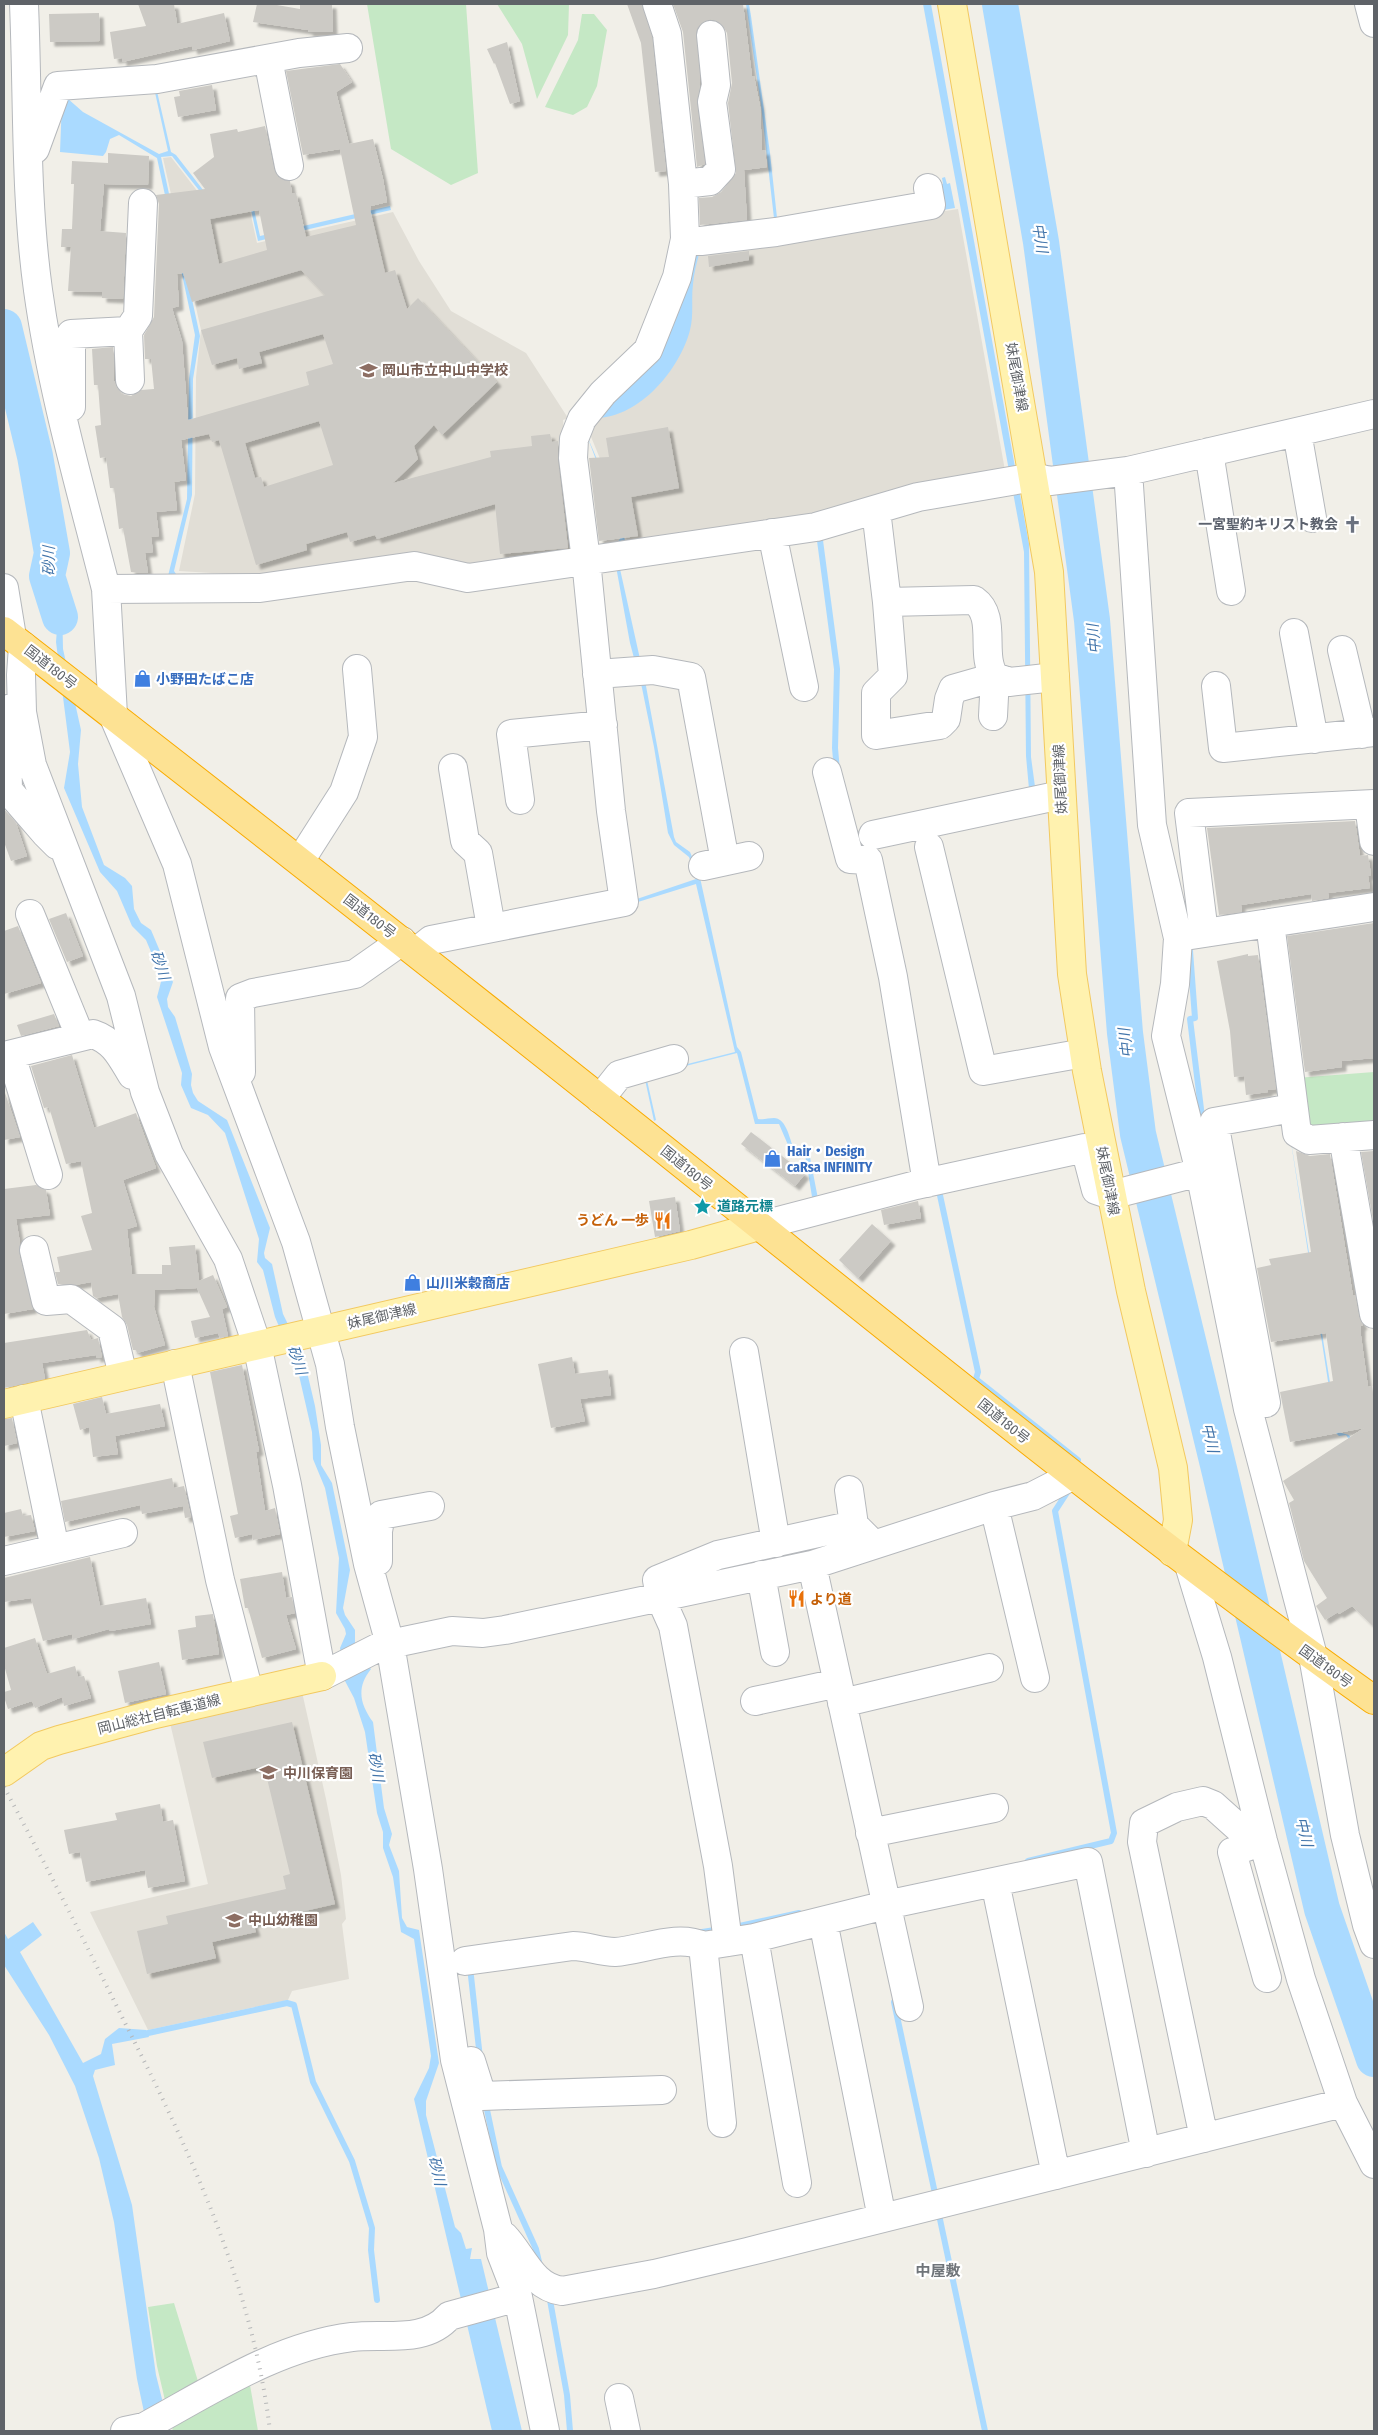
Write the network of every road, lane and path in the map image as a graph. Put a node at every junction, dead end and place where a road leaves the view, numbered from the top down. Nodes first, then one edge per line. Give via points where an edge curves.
1 (24, 4) edge
2 (657, 4) edge
3 (952, 4) edge
4 (1369, 4) edge
5 (1374, 23) edge
6 (711, 35) dead end
7 (348, 48) dead end
8 (268, 59) junction
9 (289, 166) dead end
10 (29, 168) junction
11 (684, 184) junction
12 (928, 188) dead end
13 (143, 203) dead end
14 (685, 239) junction
15 (128, 331) junction
16 (130, 380) dead end
17 (1374, 414) edge
18 (1296, 432) junction
19 (68, 438) junction
20 (1209, 452) junction
21 (1128, 471) junction
22 (1042, 479) junction
23 (876, 510) junction
24 (1312, 518) dead end
25 (772, 533) junction
26 (607, 557) junction
27 (4, 588) edge
28 (106, 589) junction
29 (1231, 591) dead end
30 (887, 602) junction
31 (1294, 633) dead end
32 (19, 649) edge
33 (1342, 650) dead end
34 (357, 669) dead end
35 (597, 674) junction
36 (995, 676) junction
37 (1055, 677) junction
38 (1216, 686) dead end
39 (804, 687) dead end
40 (113, 716) junction
41 (993, 716) dead end
42 (603, 725) junction
43 (1368, 733) edge
44 (1314, 739) junction
45 (453, 768) dead end
46 (827, 772) dead end
47 (6, 791) edge
48 (1061, 796) junction
49 (520, 800) dead end
50 (1372, 804) edge
51 (873, 835) dead end
52 (1374, 841) edge
53 (929, 847) dead end
54 (66, 852) junction
55 (300, 861) junction
56 (725, 861) dead end
57 (1374, 908) edge
58 (30, 914) dead end
59 (1270, 923) junction
60 (491, 927) junction
61 (1204, 933) junction
62 (1178, 938) junction
63 (409, 947) junction
64 (80, 1036) junction
65 (1084, 1053) junction
66 (7, 1056) edge
67 (674, 1059) dead end
68 (145, 1092) junction
69 (600, 1098) junction
70 (243, 1101) junction
71 (1293, 1108) junction
72 (1374, 1136) edge
73 (1343, 1137) junction
74 (1197, 1173) junction
75 (48, 1175) dead end
76 (934, 1182) junction
77 (1115, 1194) junction
78 (759, 1226) junction
79 (1369, 1245) edge
80 (34, 1250) dead end
81 (1374, 1314) edge
82 (318, 1331) junction
83 (261, 1344) junction
84 (744, 1352) dead end
85 (176, 1364) junction
86 (123, 1376) junction
87 (14, 1402) edge
88 (1259, 1449) junction
89 (1072, 1476) junction
90 (849, 1490) dead end
91 (430, 1506) dead end
92 (994, 1506) junction
93 (854, 1525) junction
94 (123, 1533) dead end
95 (776, 1543) junction
96 (874, 1544) junction
97 (55, 1549) junction
98 (4, 1561) edge
99 (1188, 1564) junction
100 (812, 1565) junction
101 (762, 1575) junction
102 (660, 1597) junction
103 (380, 1608) junction
104 (386, 1645) junction
105 (775, 1652) dead end
106 (1313, 1656) junction
107 (989, 1668) dead end
108 (326, 1674) junction
109 (1035, 1678) dead end
110 (249, 1692) junction
111 (840, 1693) junction
112 (755, 1700) dead end
113 (1374, 1700) edge
114 (4, 1772) edge
115 (994, 1808) dead end
116 (870, 1833) junction
117 (1263, 1841) junction
118 (428, 1868) junction
119 (995, 1882) junction
120 (880, 1902) junction
121 (822, 1921) junction
122 (728, 1935) junction
123 (1374, 1944) edge
124 (465, 1961) junction
125 (1267, 1978) dead end
126 (909, 2007) dead end
127 (452, 2011) junction
128 (662, 2090) dead end
129 (1344, 2103) junction
130 (722, 2123) dead end
131 (1204, 2138) junction
132 (1146, 2153) junction
133 (1374, 2164) edge
134 (1056, 2175) junction
135 (797, 2183) dead end
136 (882, 2218) junction
137 (498, 2229) junction
138 (514, 2298) junction
139 (620, 2398) dead end
140 (145, 2424) edge
141 (545, 2431) edge
142 (626, 2431) edge

1 - 10 street
2 - 11 street via 667,34
3 - 22 main road, 妹尾御津線
4 - 5 street
6 - 11 street via 716,84 712,102 721,169 710,181
7 - 8 street
8 - 9 street
8 - 10 street via 157,80 58,86
10 - 19 street via 38,288 50,366
11 - 14 street
12 - 14 street via 931,205 776,232 701,241
13 - 15 street via 138,316
14 - 26 street via 676,277 648,350 603,393 582,419 574,439 573,458
15 - 16 street
15 - 19 street via 72,334
17 - 18 street
18 - 20 street
18 - 24 street
19 - 28 street
20 - 21 street
20 - 29 street
21 - 22 street
21 - 62 street via 1152,826
22 - 23 street via 918,497
22 - 37 main road, 妹尾御津線
23 - 25 street via 816,527
23 - 30 street
25 - 26 street
25 - 39 street
26 - 28 street via 468,578 414,566 260,588
26 - 35 street
27 - 32 street
28 - 40 street
30 - 36 street via 974,600 984,611 989,664
30 - 36 street via 893,676 876,693 876,735 940,725 946,719 953,689
31 - 44 street
32 - 40 highway, 国道180号
32 - 47 street via 7,739
32 - 54 street via 28,750
33 - 43 street
34 - 55 street via 363,737 344,792
35 - 42 street
35 - 56 street via 652,670 691,677
36 - 37 street via 1009,682
36 - 41 street
37 - 48 main road, 妹尾御津線
38 - 44 street via 1223,748
40 - 55 highway, 国道180号
40 - 70 street via 177,864 223,1047
42 - 49 street via 511,734
42 - 60 street via 624,902
43 - 44 street
45 - 60 street via 465,841 478,853
46 - 76 street via 850,859 868,860
47 - 54 street
48 - 51 street
48 - 65 main road, 妹尾御津線 via 1072,974
50 - 52 street
50 - 61 street via 1189,813
53 - 65 street via 983,1071
54 - 68 street via 121,996
55 - 63 highway, 国道180号
57 - 59 street
58 - 64 street
59 - 61 street
59 - 71 street
60 - 63 street
61 - 62 street
62 - 74 street via 1175,984 1166,1036
63 - 69 highway, 国道180号
63 - 70 street via 355,974 240,998
64 - 66 street
64 - 68 street via 93,1034 105,1038
65 - 77 main road, 妹尾御津線
66 - 75 street
67 - 69 street via 619,1076
68 - 83 street via 170,1154 228,1259
69 - 78 highway, 国道180号
70 - 82 street via 296,1242
71 - 73 street via 1297,1133 1309,1140
71 - 88 street via 1214,1122 1266,1405
72 - 73 street
73 - 79 street
74 - 77 street
74 - 88 street
76 - 77 street via 1085,1148 1096,1190
76 - 78 street
77 - 99 main road, 妹尾御津線 via 1131,1291 1173,1468 1178,1520
78 - 82 main road, 妹尾御津線 via 691,1245
78 - 89 highway, 国道180号
79 - 81 street
80 - 86 street via 46,1301 71,1299 112,1328
82 - 83 main road, 妹尾御津線
82 - 103 street
83 - 85 main road, 妹尾御津線
83 - 108 street
84 - 95 street
85 - 86 main road, 妹尾御津線
85 - 110 street via 220,1580
86 - 87 main road, 妹尾御津線
87 - 97 street
88 - 106 street
89 - 92 street via 1033,1496
89 - 99 highway, 国道180号
90 - 93 street
91 - 103 street via 381,1515 377,1544
92 - 96 street
92 - 109 street
93 - 95 street
93 - 96 street
94 - 97 street
95 - 102 street via 718,1555 657,1580
96 - 100 street
97 - 98 street
99 - 106 highway, 国道180号
99 - 117 street via 1217,1657
100 - 101 street
100 - 111 street
101 - 102 street
101 - 105 street
102 - 104 street via 505,1630 482,1633 452,1631
102 - 122 street via 673,1626
103 - 104 street
104 - 108 street
104 - 118 street
106 - 113 highway, 国道180号
106 - 123 street via 1345,1835
107 - 111 street
108 - 110 main road, 岡山総社自転車道線
110 - 114 main road, 岡山総社自転車道線 via 59,1740 41,1746
111 - 112 street
111 - 116 street
115 - 116 street
116 - 120 street
117 - 125 street via 1232,1852
117 - 129 street via 1301,1979
117 - 131 street via 1242,1831 1213,1805 1202,1801 1177,1807 1144,1823 1142,1842
118 - 124 street
118 - 127 street
119 - 120 street
119 - 132 street via 1088,1862
119 - 134 street
120 - 121 street
120 - 126 street
121 - 122 street
121 - 136 street
122 - 124 street via 614,1952 573,1946
122 - 130 street
122 - 135 street
124 - 127 street
127 - 128 street via 482,2096
127 - 137 street via 455,2060
129 - 131 street
129 - 133 street
131 - 132 street
132 - 134 street
134 - 136 street
136 - 137 street via 654,2274 562,2291 552,2290 538,2282 515,2247
137 - 138 street
138 - 140 street via 449,2316 431,2330 395,2337 352,2337 287,2353
138 - 141 street
139 - 142 street

